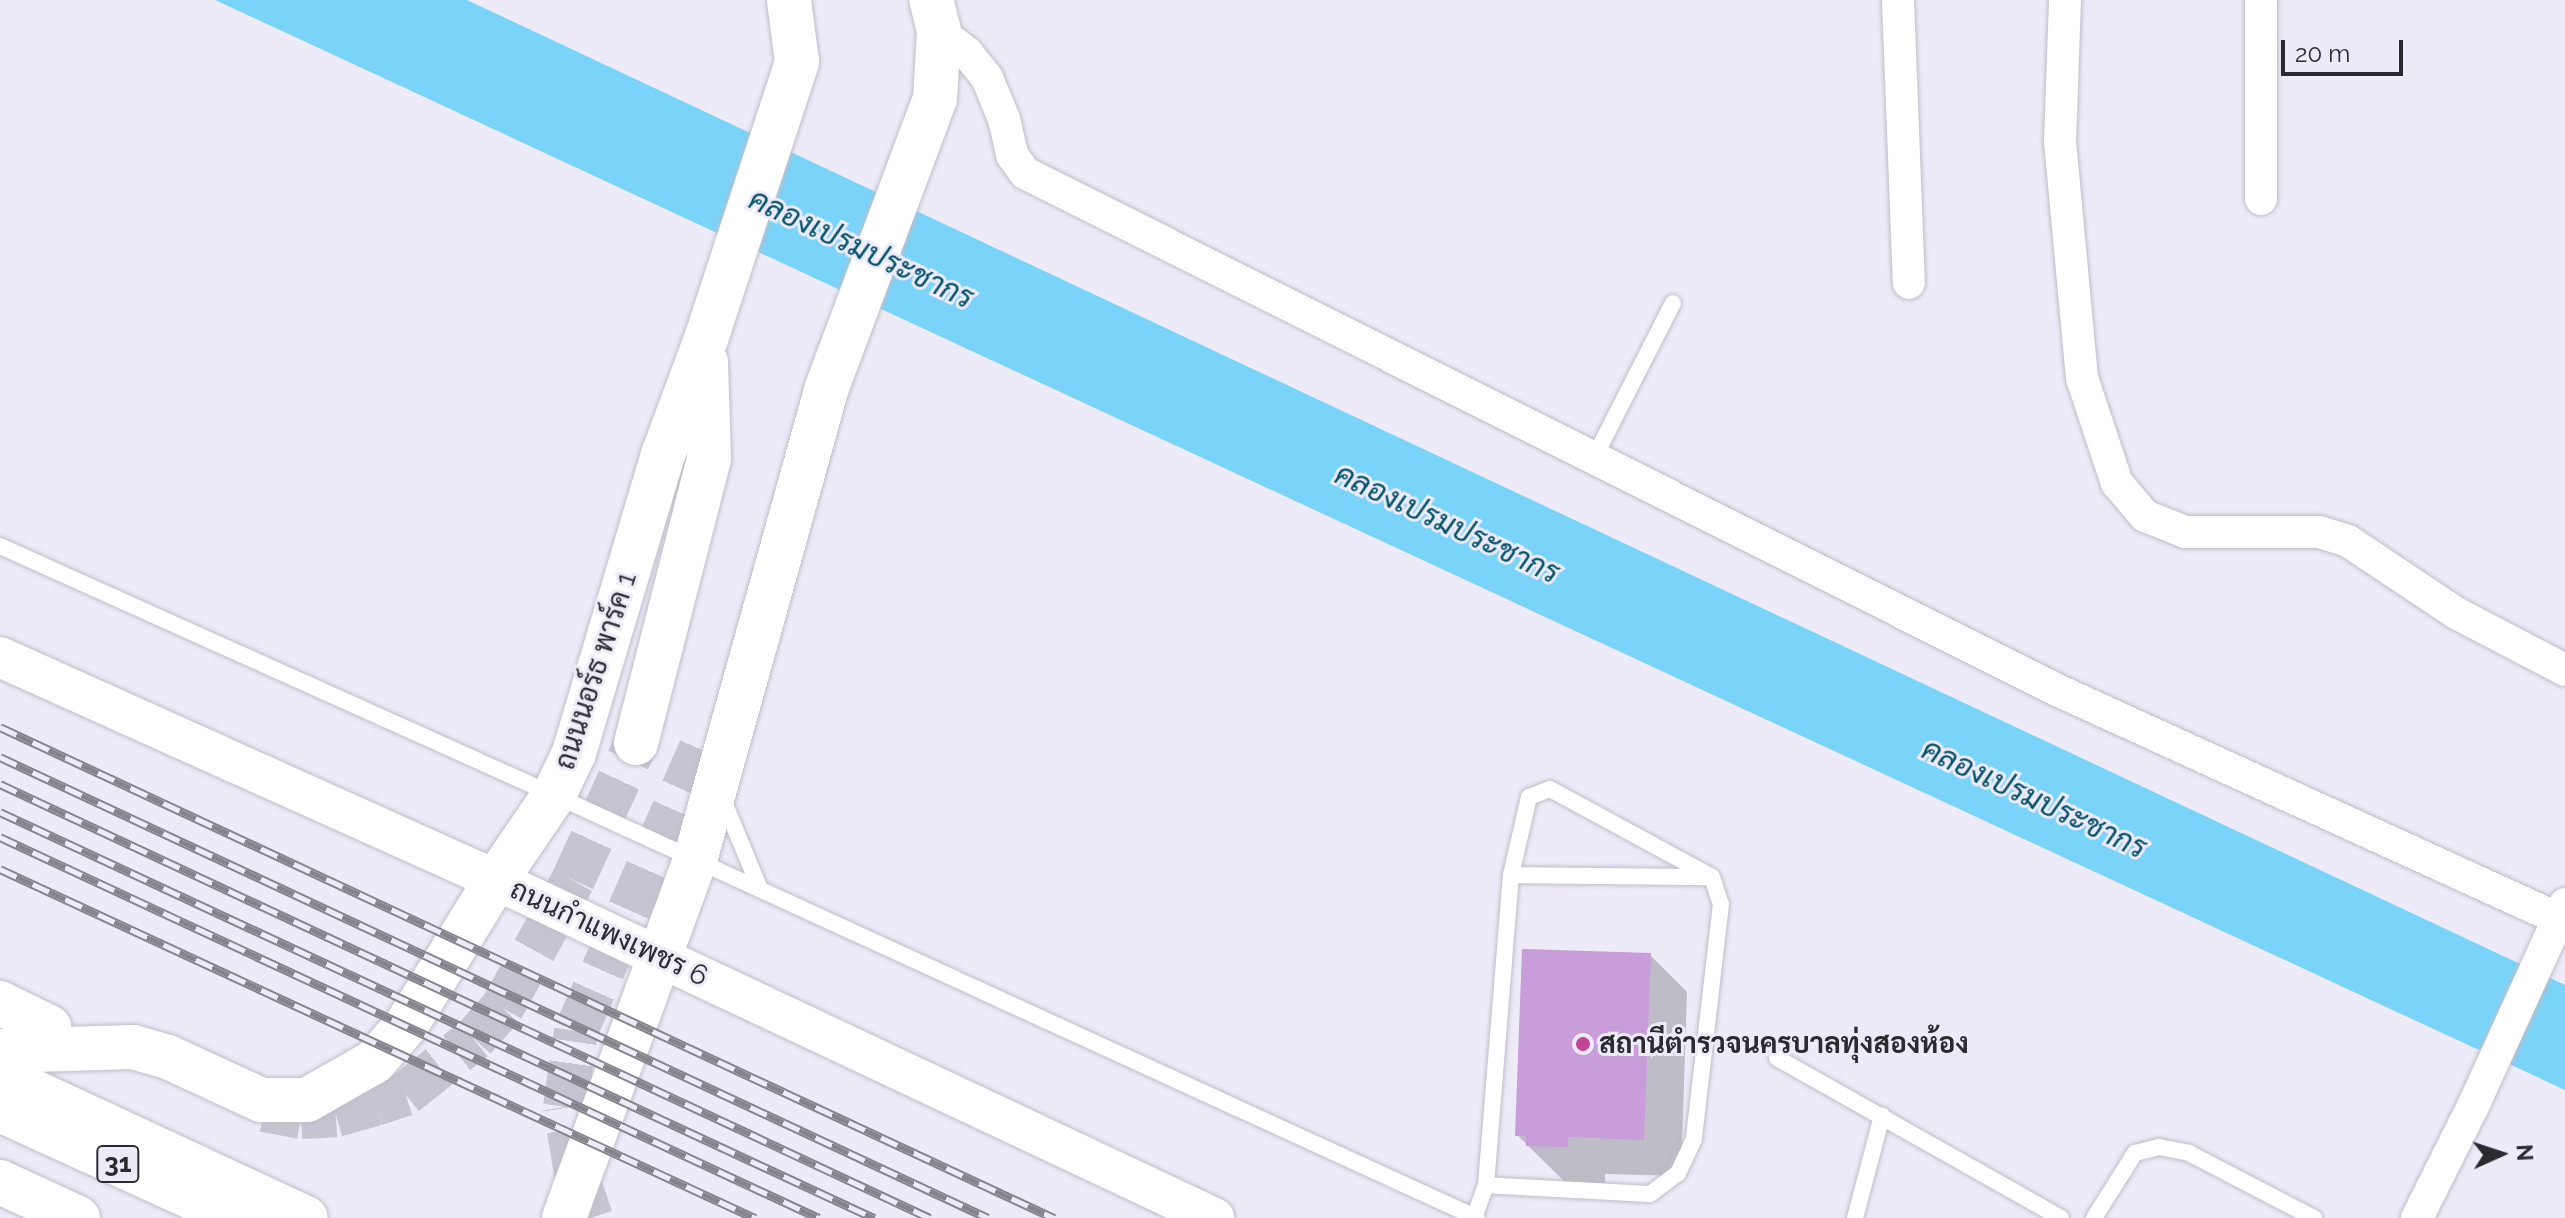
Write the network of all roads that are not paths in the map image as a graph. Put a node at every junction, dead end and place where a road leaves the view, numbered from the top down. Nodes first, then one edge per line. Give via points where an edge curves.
1 (789, 0) edge
2 (1898, 0) edge
3 (2065, 0) edge
4 (2261, 0) edge
5 (935, 15) edge
6 (2261, 199) dead end
7 (1909, 283) dead end
8 (1673, 303) dead end
9 (706, 339) junction
10 (1593, 460) junction
11 (0, 546) edge
12 (0, 657) edge
13 (2565, 670) edge
14 (636, 743) tunnel mouth
15 (709, 766) junction
16 (554, 795) junction
17 (695, 860) junction
18 (1511, 875) junction
19 (1712, 877) junction
20 (496, 880) junction
21 (760, 889) junction
22 (2562, 912) edge
23 (661, 957) junction
24 (0, 1003) edge
25 (49, 1027) dead end
26 (0, 1051) edge
27 (1777, 1058) dead end
28 (0, 1076) edge
29 (0, 1110) edge
30 (1882, 1116) junction
31 (0, 1182) edge
32 (1486, 1185) junction
33 (78, 1218) edge
34 (237, 1218) edge
35 (306, 1218) edge
36 (564, 1218) edge
37 (1214, 1218) edge
38 (1475, 1218) edge
39 (1855, 1218) edge
40 (2061, 1218) edge
41 (2094, 1218) edge
42 (2314, 1218) edge
43 (2417, 1218) edge

1 - 9 main road, ถนนนอร์ธ พาร์ค 1 via 797,62
2 - 7 street
3 - 13 street via 2060,141 2082,378 2117,483 2145,516 2185,532 2319,532 2348,541 2456,613
4 - 6 street
5 - 10 street via 987,78 1012,155 1025,173
5 - 15 main road via 935,99 788,490
8 - 10 lane
9 - 14 main road via 709,458
9 - 16 main road, ถนนนอร์ธ พาร์ค 1 via 664,452 574,753
10 - 22 street via 2057,690
11 - 16 lane
12 - 20 street, ถนนกำแพงเพชร 6
15 - 17 main road
15 - 21 lane
16 - 17 lane
16 - 20 main road, ถนนนอร์ธ พาร์ค 1
17 - 21 lane
17 - 23 main road
18 - 19 lane
18 - 19 lane via 1529,797 1550,789
18 - 32 lane
19 - 32 lane via 1721,904 1694,1139 1678,1173 1650,1194
20 - 23 street, ถนนกำแพงเพชร 6
20 - 26 main road, ถนนนอร์ธ พาร์ค 1 via 407,1024 374,1062 307,1100 261,1100 168,1057 133,1047
21 - 38 lane
22 - 43 street
23 - 36 main road
23 - 37 street, ถนนกำแพงเพชร 6
24 - 25 main road
27 - 30 lane
28 - 35 main road, 31
29 - 34 main road, 31
30 - 39 lane
30 - 40 lane
31 - 33 main road, 31
32 - 38 lane
41 - 42 lane via 2135,1153 2159,1147 2189,1153

